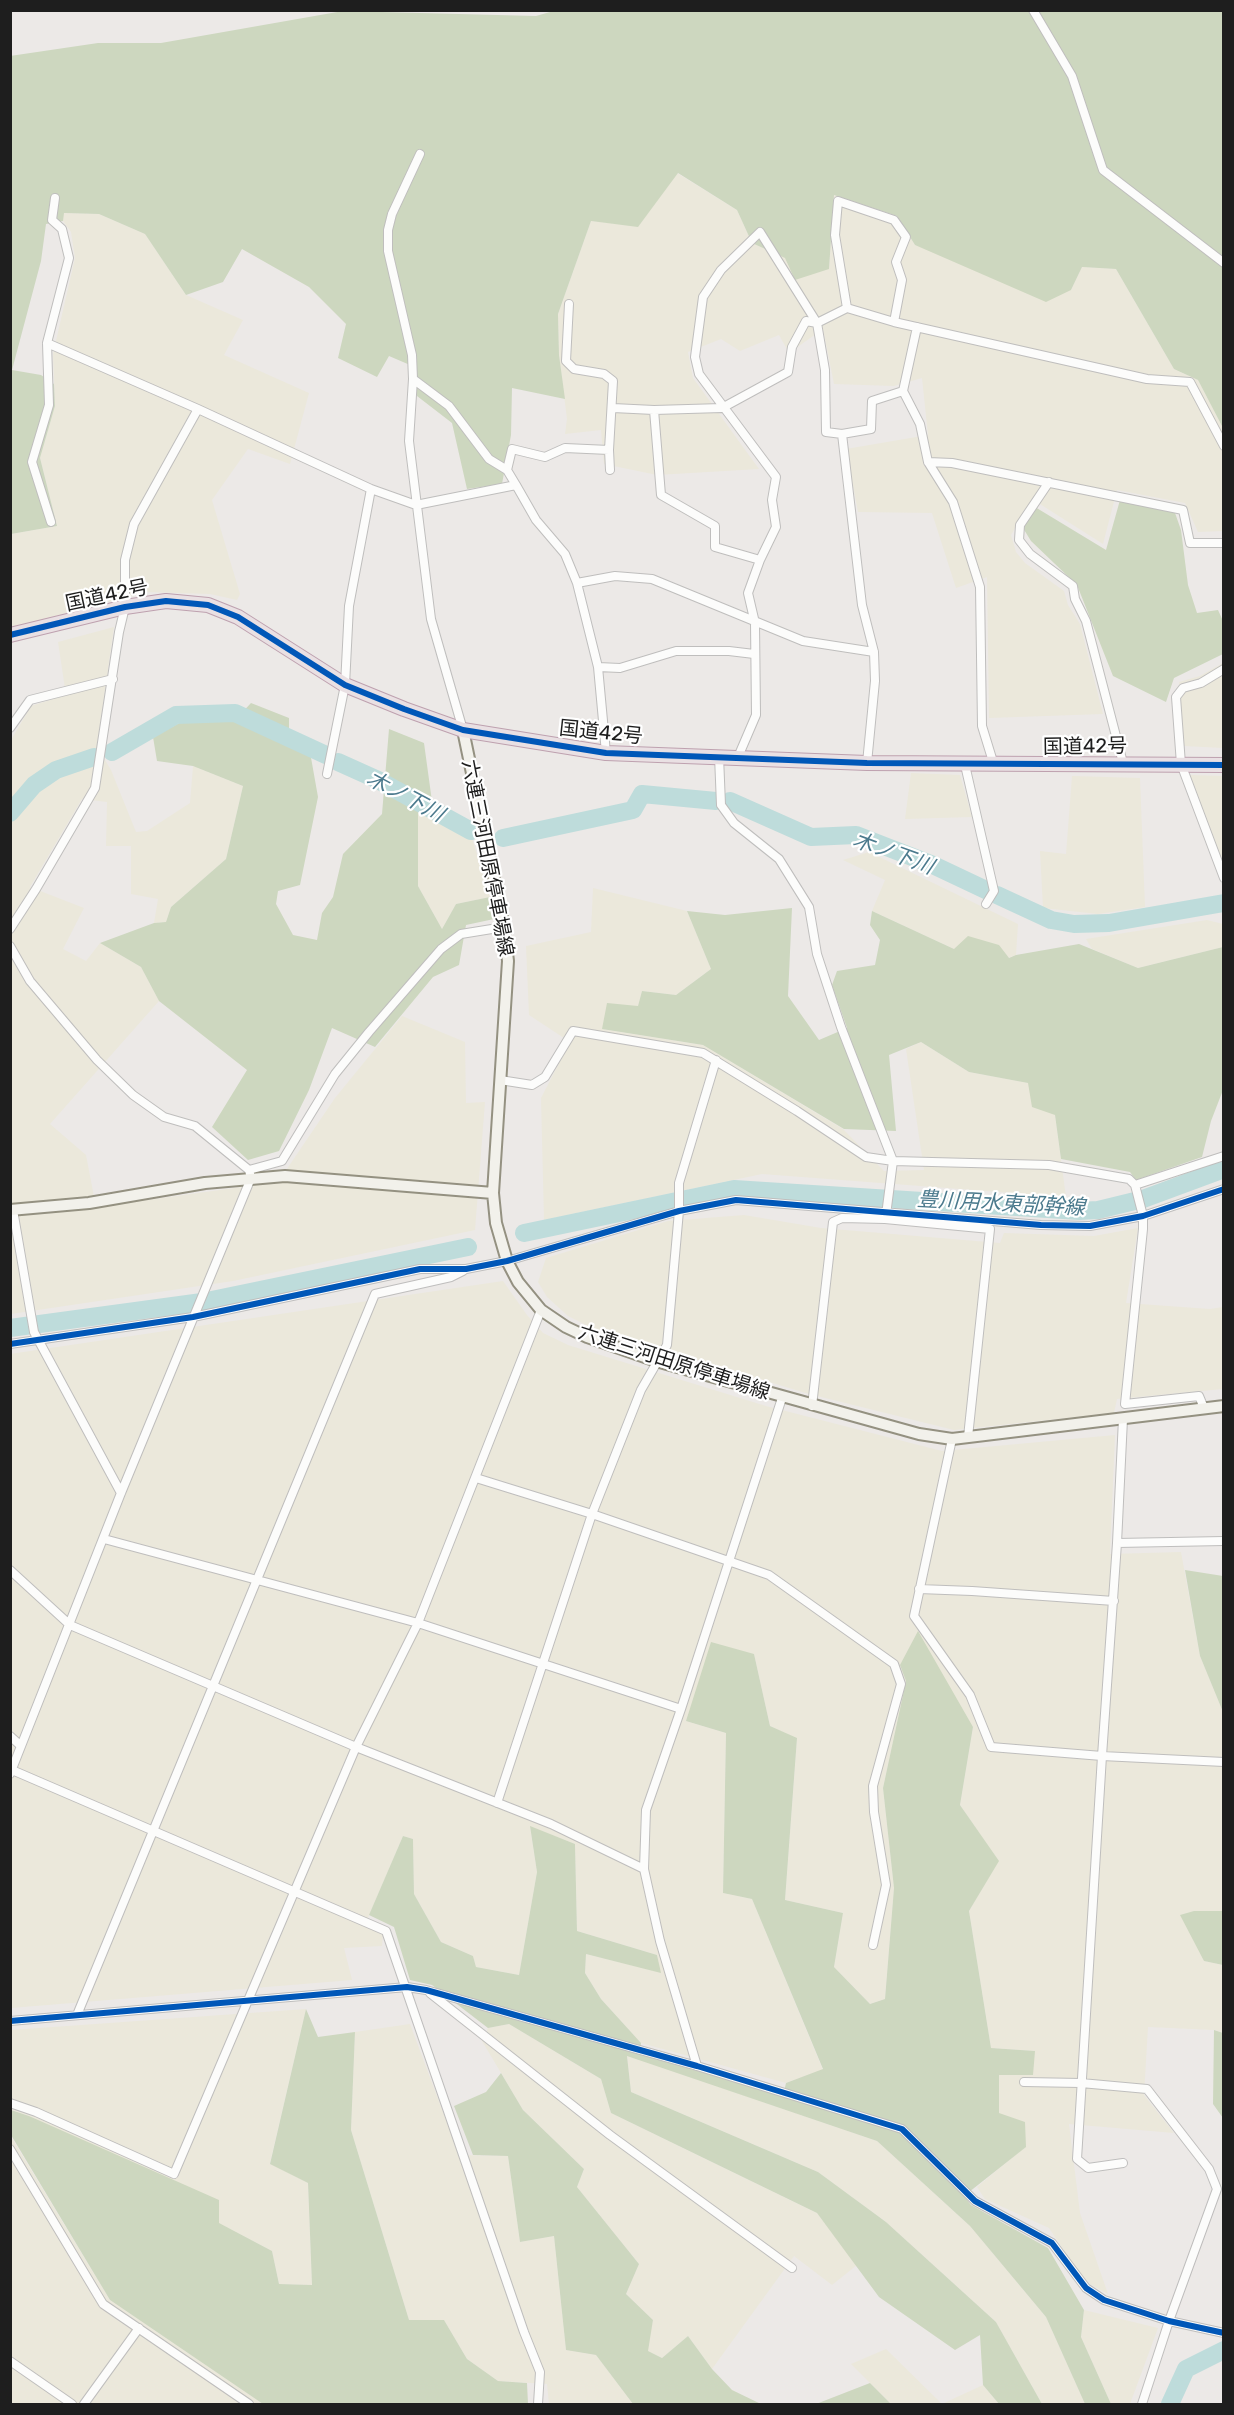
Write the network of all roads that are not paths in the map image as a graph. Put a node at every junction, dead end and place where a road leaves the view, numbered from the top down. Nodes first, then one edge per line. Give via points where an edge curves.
1 (1033, 10) edge
2 (420, 154) dead end
3 (55, 198) dead end
4 (1224, 263) edge
5 (570, 304) dead end
6 (846, 308) junction
7 (894, 322) junction
8 (817, 323) junction
9 (917, 327) junction
10 (48, 343) junction
11 (413, 379) junction
12 (903, 391) junction
13 (613, 408) junction
14 (722, 408) junction
15 (198, 409) junction
16 (654, 410) junction
17 (842, 434) junction
18 (1224, 446) edge
19 (609, 450) junction
20 (928, 462) junction
21 (507, 470) junction
22 (610, 470) dead end
23 (1049, 482) junction
24 (516, 485) junction
25 (371, 489) junction
26 (417, 506) junction
27 (51, 522) dead end
28 (1224, 543) edge
29 (760, 560) junction
30 (577, 584) junction
31 (125, 607) junction
32 (755, 623) junction
33 (10, 635) edge
34 (874, 652) junction
35 (754, 654) junction
36 (598, 667) junction
37 (1224, 669) edge
38 (112, 679) junction
39 (345, 685) junction
40 (10, 728) edge
41 (463, 730) junction
42 (606, 753) junction
43 (719, 756) junction
44 (738, 757) junction
45 (1123, 763) junction
46 (867, 764) junction
47 (1181, 764) junction
48 (966, 765) junction
49 (994, 765) junction
50 (1224, 765) edge
51 (327, 774) dead end
52 (1224, 878) edge
53 (986, 904) dead end
54 (504, 927) junction
55 (10, 929) edge
56 (10, 946) edge
57 (716, 1060) junction
58 (500, 1080) junction
59 (1224, 1156) edge
60 (893, 1161) junction
61 (250, 1174) junction
62 (1135, 1185) junction
63 (1224, 1189) edge
64 (493, 1193) junction
65 (12, 1210) edge
66 (680, 1210) junction
67 (886, 1215) junction
68 (1143, 1216) junction
69 (507, 1261) junction
70 (466, 1269) junction
71 (541, 1310) junction
72 (194, 1314) junction
73 (37, 1340) junction
74 (10, 1344) edge
75 (656, 1361) junction
76 (782, 1398) junction
77 (812, 1406) junction
78 (1224, 1406) edge
79 (1204, 1408) junction
80 (1123, 1419) junction
81 (968, 1437) junction
82 (952, 1439) junction
83 (476, 1478) junction
84 (121, 1494) junction
85 (592, 1514) junction
86 (104, 1539) junction
87 (1224, 1541) edge
88 (1118, 1543) junction
89 (729, 1562) junction
90 (10, 1570) edge
91 (258, 1580) junction
92 (919, 1589) junction
93 (1114, 1601) junction
94 (418, 1623) junction
95 (70, 1625) junction
96 (542, 1665) junction
97 (213, 1686) junction
98 (681, 1709) junction
99 (10, 1736) edge
100 (21, 1746) junction
101 (356, 1747) junction
102 (1102, 1756) junction
103 (1224, 1762) edge
104 (11, 1772) edge
105 (497, 1803) junction
106 (151, 1831) junction
107 (644, 1869) junction
108 (295, 1891) junction
109 (873, 1945) dead end
110 (406, 1987) junction
111 (426, 1990) junction
112 (248, 2001) junction
113 (76, 2015) junction
114 (10, 2020) edge
115 (697, 2066) junction
116 (1024, 2082) dead end
117 (1081, 2083) junction
118 (10, 2103) edge
119 (10, 2149) edge
120 (1123, 2163) dead end
121 (792, 2268) dead end
122 (1169, 2321) junction
123 (138, 2328) junction
124 (1224, 2333) edge
125 (10, 2361) edge
126 (72, 2404) edge
127 (84, 2404) edge
128 (249, 2404) edge
129 (538, 2404) edge
130 (1142, 2404) edge

1 - 4 street via 1072,76 1103,170
2 - 11 street via 388,230 388,251 412,355
3 - 10 street via 52,220 62,230 69,258
5 - 13 street via 566,361 574,369 604,374 613,381
6 - 7 street
6 - 7 street via 835,235 838,201 894,220 906,237 896,262 903,280
6 - 8 street
7 - 9 street
8 - 14 street via 806,321 792,347 788,372
8 - 14 street via 760,232 721,270 703,297 695,357 699,374
8 - 17 street via 825,370 826,432
9 - 12 street
9 - 18 street via 1147,379 1190,382
10 - 15 street
10 - 27 street via 49,405 32,462
11 - 21 street via 449,406 489,459
11 - 26 street via 409,441
12 - 17 street via 872,401 871,429
12 - 20 street via 920,424
13 - 16 street
13 - 19 street
14 - 16 street
14 - 29 street via 776,477 772,501 776,527
15 - 25 street
15 - 31 street via 134,524 125,560
16 - 29 street via 661,495 715,526 715,547
17 - 34 street via 862,605
19 - 21 street via 565,448 545,457 512,449
19 - 22 street
20 - 23 street
20 - 49 street via 953,502 981,587 981,726
21 - 24 street
23 - 28 street via 1182,510 1191,543
23 - 45 street via 1020,525 1019,540 1030,554 1073,586
24 - 26 street
24 - 30 street via 536,520 565,554
25 - 26 street
25 - 39 street via 349,606
26 - 41 street via 431,619
29 - 32 street via 748,593
30 - 32 street via 615,576 652,579
30 - 36 street
31 - 33 highway, 国道42号
31 - 38 street
31 - 39 highway, 国道42号 via 166,601 208,605 238,617
32 - 34 street via 803,641
32 - 35 street
34 - 46 street
35 - 36 street via 676,651 620,668
35 - 44 street via 756,715
36 - 42 street
37 - 47 street via 1183,688 1176,697
38 - 40 street via 30,700
38 - 55 street via 95,788
39 - 41 highway, 国道42号
39 - 51 street
41 - 42 highway, 国道42号
41 - 54 main road, 六連三河田原停車場線
42 - 43 highway, 国道42号
43 - 44 highway, 国道42号
43 - 60 street via 721,804 734,822 779,859 809,907 817,954 841,1027
44 - 46 highway, 国道42号
45 - 47 highway, 国道42号
45 - 49 highway, 国道42号
46 - 48 highway, 国道42号
47 - 50 highway, 国道42号
47 - 52 street
48 - 49 highway, 国道42号
48 - 53 street via 994,891
54 - 58 main road, 六連三河田原停車場線 via 508,961
54 - 61 street via 461,934 441,949 335,1074 282,1161
56 - 61 street via 30,981 97,1060 133,1095 164,1117 195,1126
57 - 58 street via 703,1053 573,1031 545,1077 532,1085
57 - 60 street via 866,1157
57 - 66 street via 679,1184
58 - 64 main road, 六連三河田原停車場線
59 - 62 street
60 - 62 street via 1049,1165 1121,1176
60 - 67 street
61 - 64 main road
61 - 65 main road via 89,1203
61 - 72 street
62 - 68 street
63 - 68 street
64 - 69 main road, 六連三河田原停車場線 via 496,1223
65 - 73 street
66 - 67 street via 736,1200
66 - 69 street
66 - 75 street via 668,1345
67 - 68 street via 1090,1226
67 - 77 street via 833,1222
67 - 81 street via 990,1228
68 - 79 street via 1125,1404 1199,1396
69 - 70 street
69 - 71 main road, 六連三河田原停車場線
70 - 72 street via 420,1269
70 - 91 street via 451,1277 375,1294
71 - 75 main road, 六連三河田原停車場線 via 587,1337
71 - 83 street
72 - 73 street
72 - 84 street
73 - 74 street
73 - 84 street
75 - 76 main road, 六連三河田原停車場線
75 - 85 street
76 - 77 main road, 六連三河田原停車場線
76 - 89 street
77 - 82 main road, 六連三河田原停車場線
78 - 79 main road, 六連三河田原停車場線
79 - 80 main road, 六連三河田原停車場線
80 - 81 main road, 六連三河田原停車場線
80 - 88 street
81 - 82 main road, 六連三河田原停車場線
82 - 92 street
83 - 85 street
83 - 94 street
84 - 86 street
85 - 89 street
85 - 96 street
86 - 91 street
86 - 95 street
87 - 88 street
88 - 93 street
89 - 98 street
89 - 109 street via 769,1575 894,1664 901,1684 873,1786 886,1885
90 - 95 street
91 - 94 street
91 - 97 street
92 - 93 street
92 - 102 street via 914,1616 970,1695 991,1747
93 - 102 street
94 - 96 street
94 - 101 street
95 - 97 street
95 - 100 street
96 - 98 street
96 - 105 street
97 - 101 street
97 - 106 street
98 - 107 street via 646,1810
99 - 100 street
100 - 104 street
101 - 105 street
101 - 108 street
102 - 103 street
102 - 117 street
104 - 106 street
105 - 107 street
106 - 108 street
106 - 113 street
107 - 115 street via 660,1941
108 - 110 street via 386,1931
108 - 112 street
110 - 111 street
110 - 112 street
110 - 129 street via 540,2372
111 - 115 street
111 - 121 street via 610,2135
112 - 113 street
112 - 118 street via 174,2174
113 - 114 street
115 - 122 street via 902,2129 975,2202 1052,2243 1086,2288 1104,2300
116 - 117 street
117 - 120 street via 1077,2159 1088,2168
117 - 122 street via 1147,2089 1209,2169 1217,2189
119 - 123 street via 103,2304
122 - 124 street
122 - 130 street
123 - 127 street
123 - 128 street
125 - 126 street

